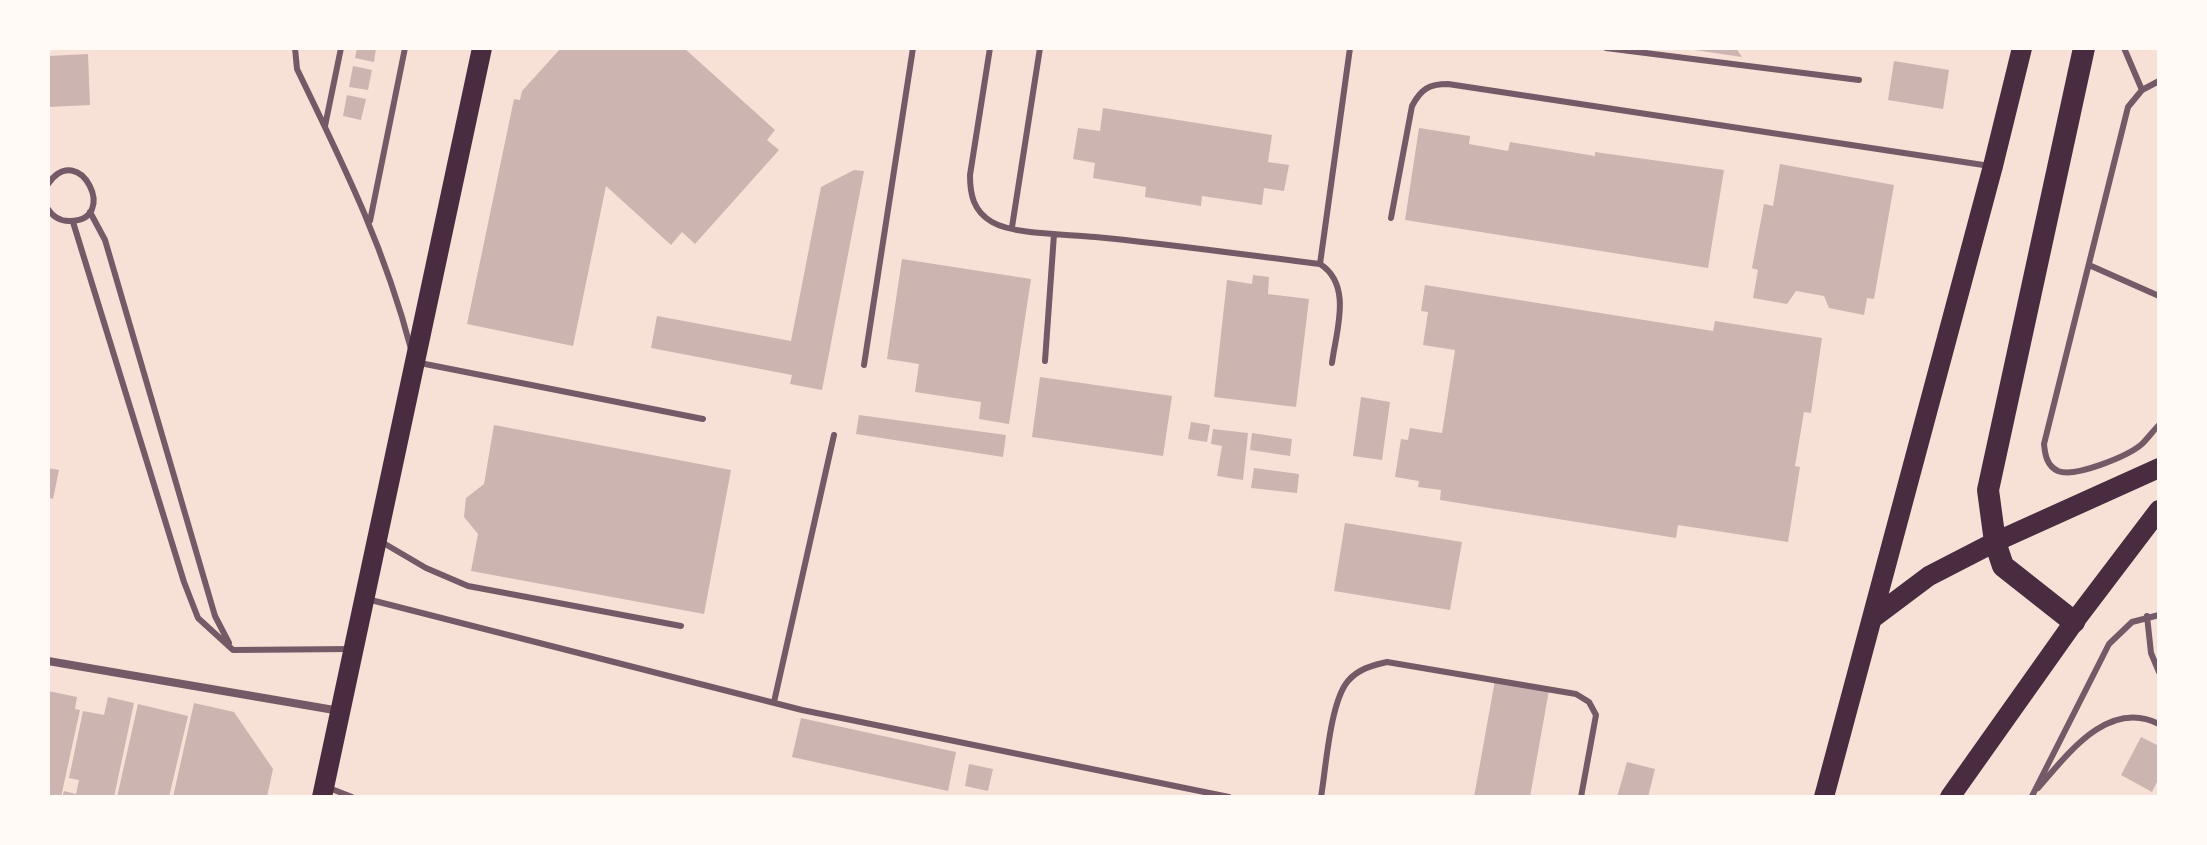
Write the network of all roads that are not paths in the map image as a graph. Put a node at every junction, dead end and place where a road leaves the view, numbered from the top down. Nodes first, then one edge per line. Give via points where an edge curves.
1 (295, 48) edge
2 (341, 48) edge
3 (405, 48) edge
4 (482, 48) edge
5 (913, 48) edge
6 (990, 48) edge
7 (1040, 48) edge
8 (1350, 48) edge
9 (1606, 48) edge
10 (2022, 48) edge
11 (2084, 48) edge
12 (2124, 48) edge
13 (1859, 80) dead end
14 (2159, 81) edge
15 (2142, 90) junction
16 (325, 126) junction
17 (1993, 166) junction
18 (48, 184) edge
19 (48, 209) edge
20 (90, 212) junction
21 (1391, 218) dead end
22 (73, 222) junction
23 (370, 222) junction
24 (1012, 227) junction
25 (1054, 234) junction
26 (1320, 264) junction
27 (2089, 265) junction
28 (2159, 296) edge
29 (1045, 361) dead end
30 (415, 362) junction
31 (1332, 363) dead end
32 (864, 365) dead end
33 (703, 419) dead end
34 (2159, 425) edge
35 (834, 435) dead end
36 (2159, 468) edge
37 (2159, 510) edge
38 (377, 539) junction
39 (1995, 542) junction
40 (365, 599) junction
41 (2159, 615) edge
42 (2147, 616) junction
43 (1873, 618) junction
44 (2074, 622) junction
45 (681, 626) dead end
46 (354, 649) junction
47 (233, 650) junction
48 (48, 661) edge
49 (2159, 672) edge
50 (774, 702) junction
51 (341, 711) junction
52 (2159, 724) edge
53 (323, 792) edge
54 (2031, 796) edge
55 (352, 797) edge
56 (1229, 797) edge
57 (1321, 797) edge
58 (1581, 797) edge
59 (1824, 797) edge
60 (1950, 797) edge

1 - 16 lane via 297,69
2 - 16 lane
3 - 23 lane
4 - 30 main road
5 - 32 lane
6 - 24 lane via 970,194 978,211 993,223
7 - 24 lane
8 - 26 lane
9 - 13 lane
10 - 17 main road
11 - 39 highway via 1988,490
12 - 15 lane
14 - 15 lane
15 - 27 lane via 2128,107
16 - 23 lane
17 - 21 lane via 1432,84 1419,92 1412,106
17 - 43 main road
18 - 20 lane via 61,173 74,171 85,177 93,187
19 - 22 lane via 61,221
20 - 22 lane
20 - 47 lane via 105,240 215,616
22 - 47 lane via 184,582 198,618
23 - 30 lane
24 - 25 lane
25 - 26 lane
25 - 29 lane
26 - 31 lane via 1340,284
27 - 28 lane
27 - 34 lane via 2044,444 2046,459 2056,470 2070,473 2106,463 2140,446
30 - 33 lane
30 - 38 main road
35 - 50 lane
36 - 39 main road
37 - 44 main road
38 - 40 main road
38 - 45 lane via 468,586
39 - 43 main road via 1929,576
39 - 44 highway via 2003,566
40 - 46 main road
40 - 50 lane
41 - 42 lane
42 - 49 lane
42 - 54 lane via 2132,622 2109,644
43 - 59 main road
44 - 60 main road
46 - 47 lane
46 - 51 main road
48 - 51 street
50 - 56 lane
51 - 53 main road
52 - 54 lane via 2125,718 2100,726
53 - 55 lane
57 - 58 lane via 1338,698 1349,679 1387,662 1576,694 1589,702 1596,715 1595,731

